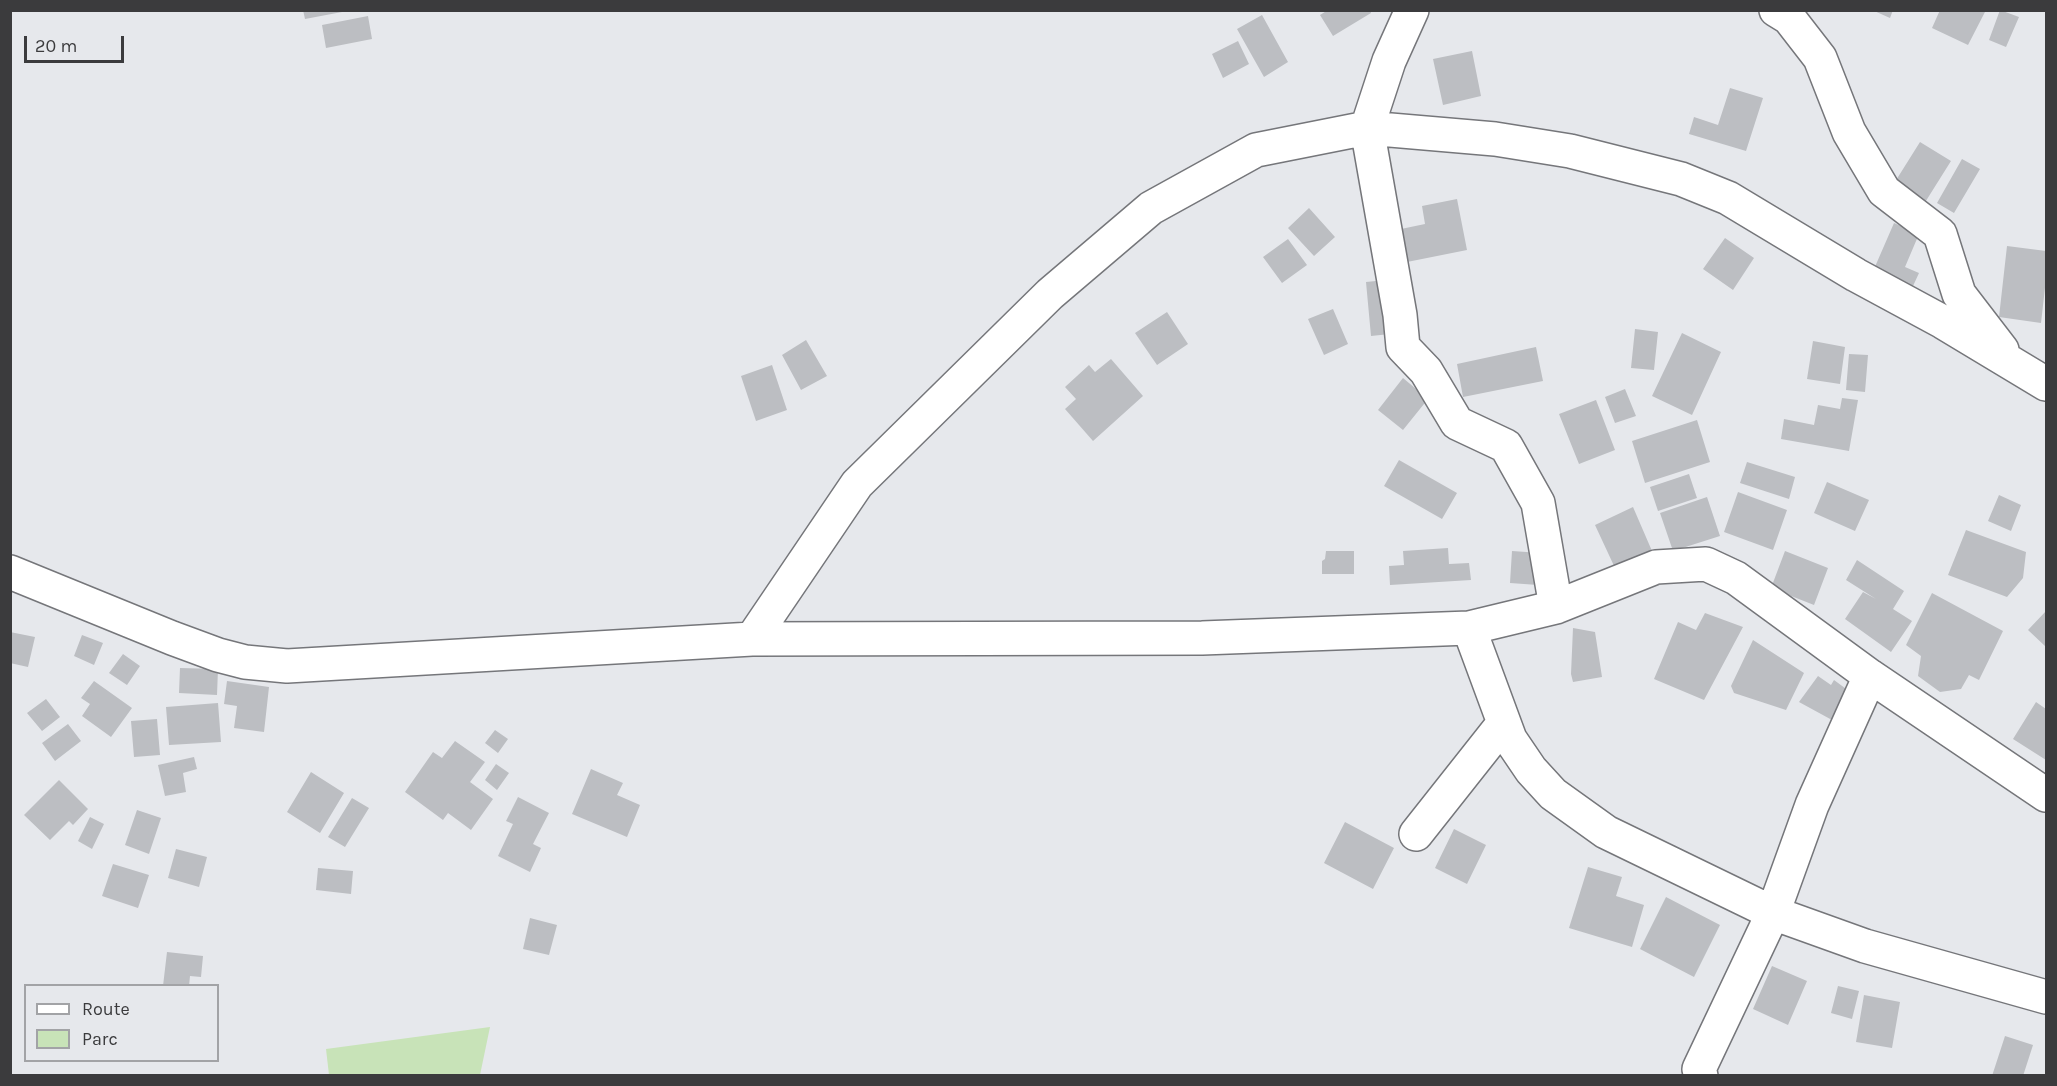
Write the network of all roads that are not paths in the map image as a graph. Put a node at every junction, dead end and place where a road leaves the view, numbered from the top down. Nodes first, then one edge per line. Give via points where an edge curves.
1 (1412, 10) edge
2 (1776, 10) edge
3 (1367, 128) junction
4 (2012, 364) junction
5 (2046, 384) edge
6 (10, 572) edge
7 (1556, 607) junction
8 (1469, 628) junction
9 (752, 639) junction
10 (1870, 676) junction
11 (1503, 724) junction
12 (2046, 795) edge
13 (1416, 834) dead end
14 (1773, 913) junction
15 (2046, 997) edge
16 (1701, 1076) edge

1 - 3 street via 1389,61
2 - 4 street via 1789,18 1820,58 1849,132 1884,191 1940,234 1959,294
3 - 4 street via 1495,139 1570,152 1681,179 1728,198
3 - 7 street via 1403,347 1426,371 1457,423 1506,446 1538,503
3 - 9 street via 1256,150 1151,208 1050,294 857,484
4 - 5 street
6 - 9 street via 218,655 277,665
7 - 8 street
7 - 10 street via 1656,567 1706,564 1736,578
8 - 9 street via 1202,638
8 - 11 street
10 - 12 street
10 - 14 street via 1812,804
11 - 13 street
11 - 14 street via 1531,770 1553,794 1606,832
14 - 15 street via 1865,946
14 - 16 street via 1699,1069

